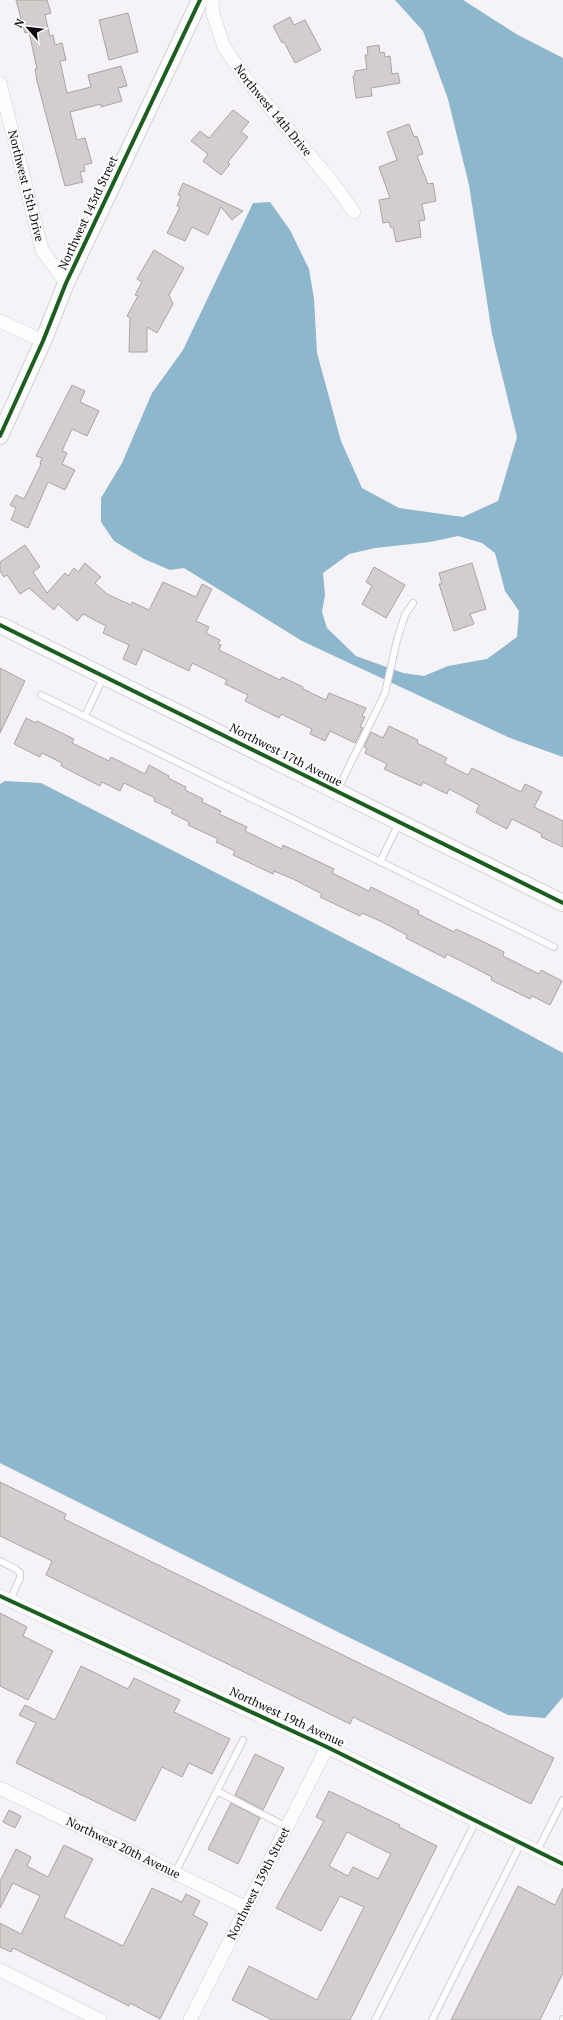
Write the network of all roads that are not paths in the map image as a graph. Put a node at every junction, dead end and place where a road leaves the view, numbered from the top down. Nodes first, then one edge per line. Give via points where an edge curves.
1 (200, 0) edge
2 (212, 0) edge
3 (0, 83) edge
4 (354, 212) dead end
5 (66, 283) junction
6 (0, 321) edge
7 (43, 340) junction
8 (0, 436) edge
9 (413, 602) dead end
10 (0, 625) edge
11 (104, 676) junction
12 (41, 695) dead end
13 (85, 716) junction
14 (336, 792) junction
15 (399, 822) junction
16 (380, 862) junction
17 (563, 903) edge
18 (554, 947) dead end
19 (0, 1561) edge
20 (5, 1598) edge
21 (243, 1740) dead end
22 (327, 1746) junction
23 (0, 1788) edge
24 (217, 1791) junction
25 (563, 1800) edge
26 (476, 1821) junction
27 (287, 1827) junction
28 (521, 1843) junction
29 (537, 1851) junction
30 (563, 1864) edge
31 (175, 1873) junction
32 (247, 1908) junction
33 (0, 1970) edge
34 (100, 2020) edge
35 (190, 2020) edge
36 (375, 2020) edge
37 (432, 2020) edge

1 - 5 street, Northwest 143rd Street
2 - 4 street, Northwest 14th Drive via 224,47 246,79
3 - 5 street, Northwest 15th Drive via 42,250
5 - 7 street, Northwest 143rd Street
6 - 7 street
7 - 8 street, Northwest 143rd Street
9 - 14 lane via 405,615 397,640 385,693
10 - 11 street, Northwest 17th Avenue
11 - 13 lane
11 - 14 street, Northwest 17th Avenue
12 - 13 lane
13 - 16 lane
14 - 15 street, Northwest 17th Avenue
15 - 16 lane
15 - 17 street, Northwest 17th Avenue
16 - 18 lane
19 - 20 lane via 20,1573 20,1578
20 - 22 street, Northwest 19th Avenue
21 - 24 lane
22 - 26 street, Northwest 19th Avenue
22 - 27 street, Northwest 139th Street
23 - 31 street, Northwest 20th Avenue
24 - 27 lane
24 - 31 lane
25 - 29 lane
26 - 28 street, Northwest 19th Avenue
26 - 36 lane
27 - 32 street, Northwest 139th Street
28 - 29 street, Northwest 19th Avenue
28 - 37 lane
29 - 30 street, Northwest 19th Avenue
31 - 32 street, Northwest 20th Avenue
32 - 35 street, Northwest 139th Street
33 - 34 street

